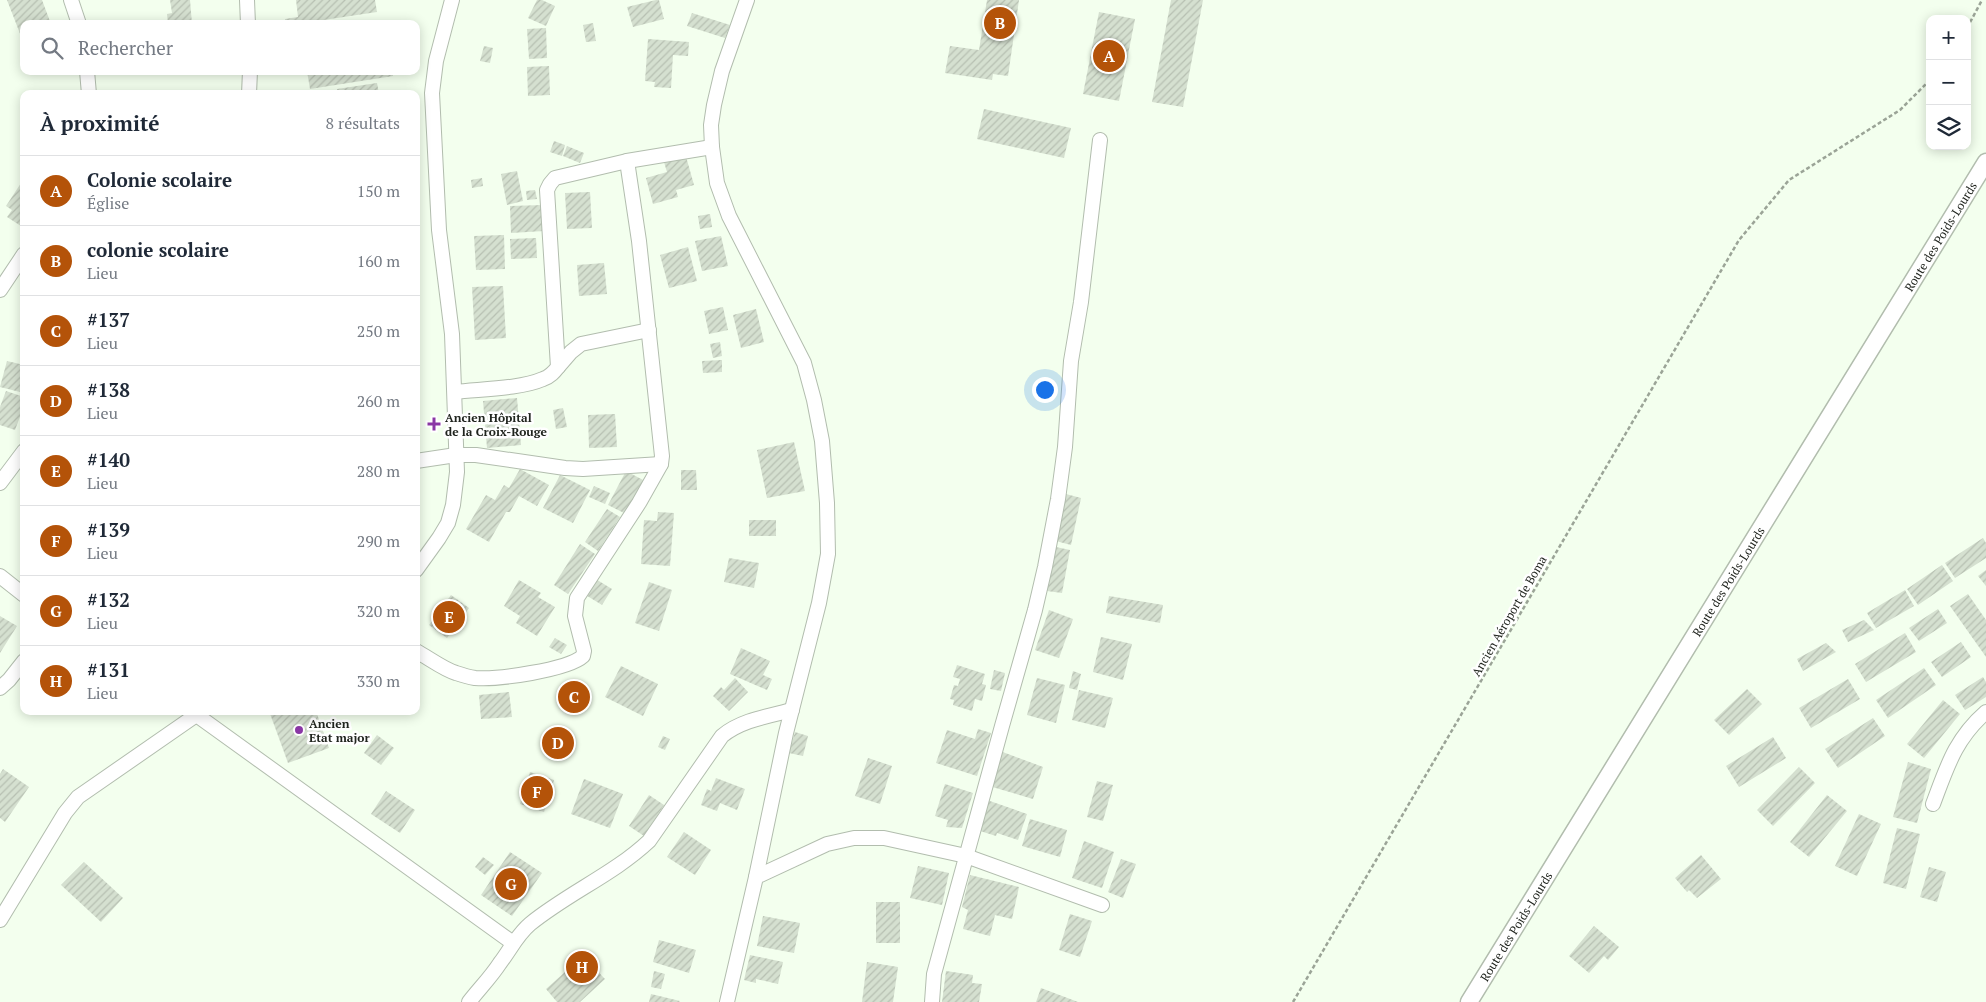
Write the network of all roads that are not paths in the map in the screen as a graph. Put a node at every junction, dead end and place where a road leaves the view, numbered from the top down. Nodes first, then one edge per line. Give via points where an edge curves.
1 (70, 0) edge
2 (247, 0) edge
3 (452, 0) edge
4 (747, 0) edge
5 (77, 20) edge
6 (248, 20) edge
7 (87, 75) edge
8 (250, 75) edge
9 (89, 90) edge
10 (250, 90) edge
11 (1100, 140) dead end
12 (712, 148) junction
13 (628, 160) junction
14 (1986, 162) edge
15 (20, 260) edge
16 (0, 290) edge
17 (649, 330) junction
18 (558, 367) junction
19 (455, 392) junction
20 (20, 456) edge
21 (456, 456) junction
22 (420, 460) edge
23 (661, 464) junction
24 (0, 483) edge
25 (420, 565) edge
26 (0, 576) edge
27 (20, 592) edge
28 (420, 653) edge
29 (20, 666) edge
30 (0, 688) edge
31 (792, 710) junction
32 (1986, 712) edge
33 (192, 715) edge
34 (200, 715) edge
35 (1933, 804) dead end
36 (966, 856) junction
37 (756, 877) junction
38 (1102, 905) dead end
39 (0, 920) edge
40 (513, 944) junction
41 (469, 1002) edge
42 (727, 1002) edge
43 (932, 1002) edge
44 (1469, 1002) edge

1 - 5 street
2 - 6 street
3 - 19 street via 436,61 432,93 439,230 452,334
4 - 12 street via 722,71 713,112
7 - 9 street
8 - 10 street
11 - 36 street via 1071,361 1058,499 1036,610
12 - 13 street
12 - 31 street via 717,183 729,216 804,363 822,441 828,554
13 - 17 street
13 - 18 street via 555,178 547,190
14 - 44 street, Route des Poids-Lourds
15 - 16 street
17 - 18 street via 581,344
17 - 23 street
18 - 19 street via 543,379 526,384
19 - 21 street
20 - 24 street
21 - 22 street
21 - 23 street via 583,469
21 - 25 street via 457,472 448,522
23 - 28 street via 577,598 575,616 584,650 579,660 519,675 474,678 454,673
26 - 27 street
29 - 30 street
31 - 37 street
31 - 40 street via 730,729 649,841 634,855 542,915
32 - 35 street via 1973,723 1954,751
33 - 39 street via 78,797
34 - 40 street
36 - 37 street via 884,838 854,838 827,844
36 - 38 street
36 - 43 street via 934,974
37 - 42 street
40 - 41 street

